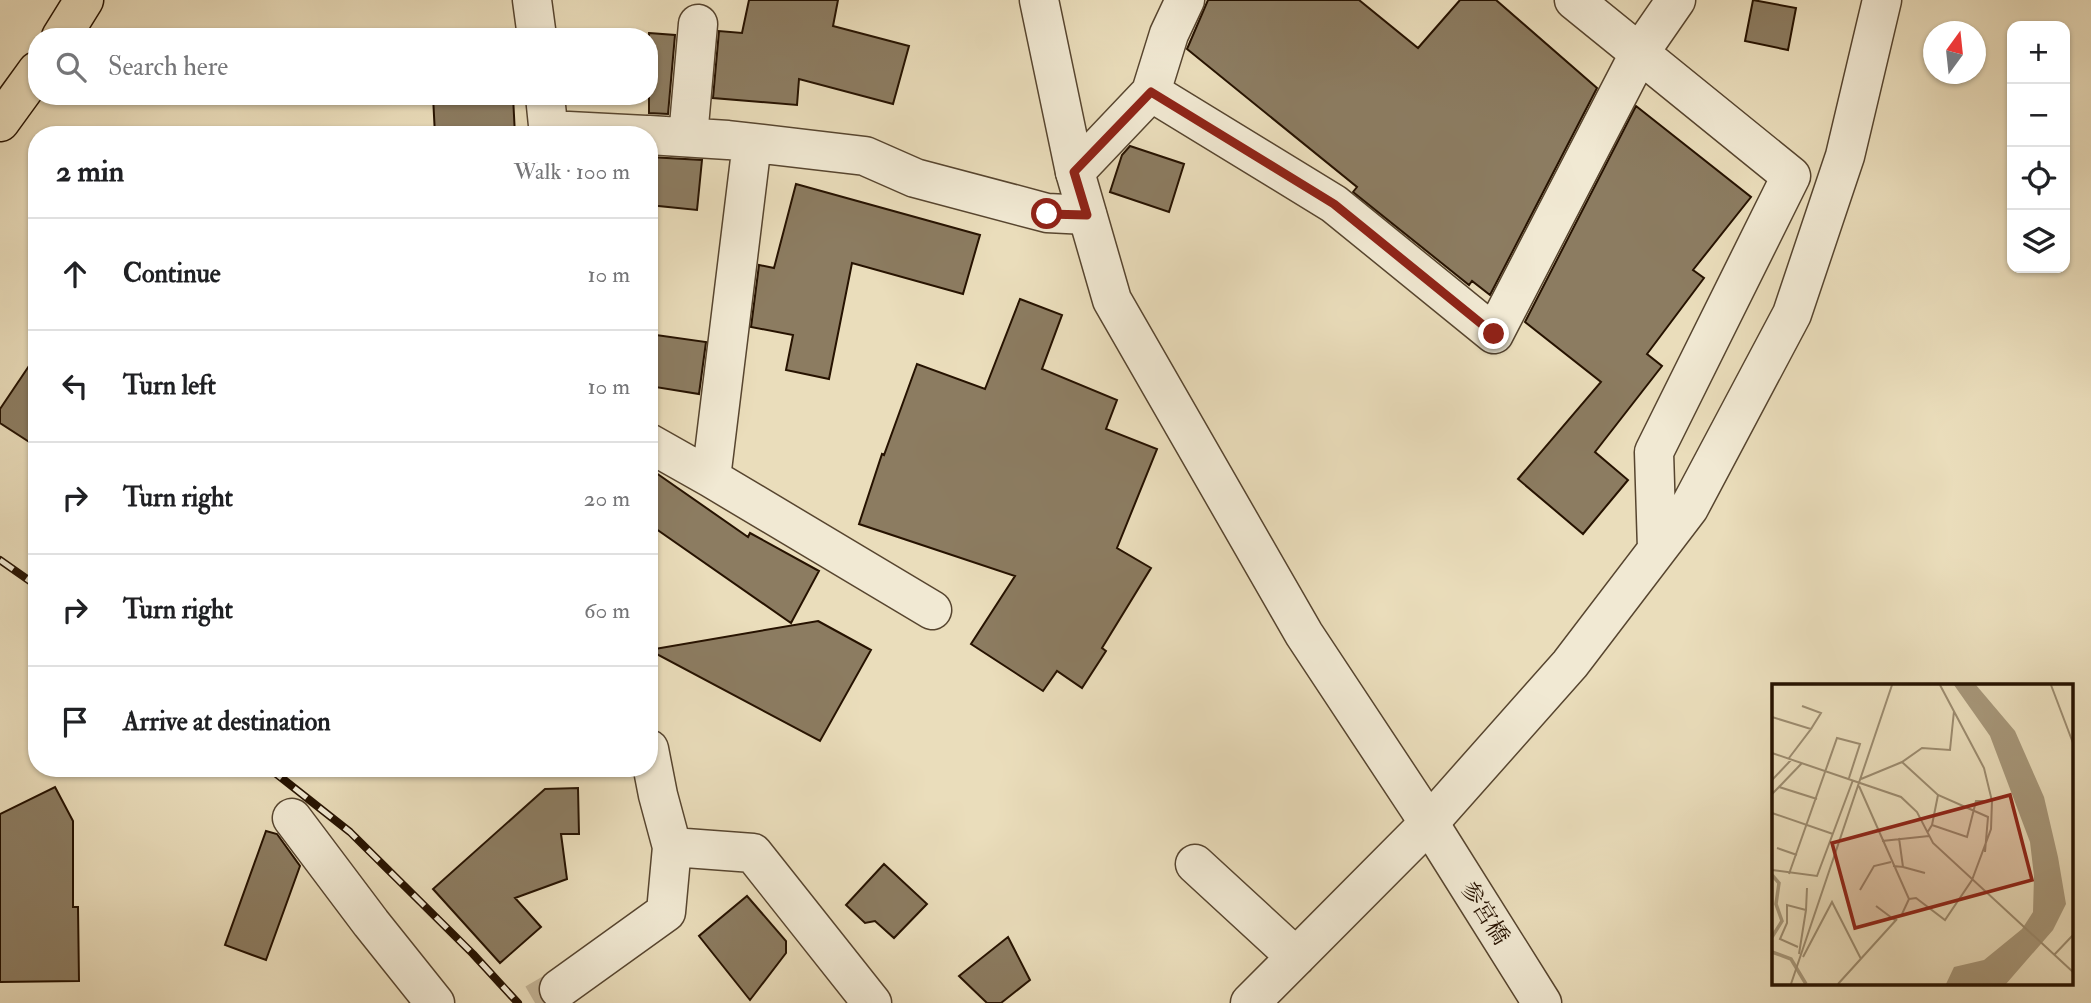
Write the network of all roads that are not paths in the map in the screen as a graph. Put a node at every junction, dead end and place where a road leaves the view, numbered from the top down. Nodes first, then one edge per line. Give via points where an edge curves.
1 (84, 0) edge
2 (532, 0) edge
3 (1039, 0) edge
4 (1185, 0) edge
5 (1574, 0) edge
6 (1676, 0) edge
7 (1874, 4) edge
8 (698, 24) dead end
9 (67, 28) edge
10 (536, 28) edge
11 (1640, 52) junction
12 (28, 83) edge
13 (1151, 92) junction
14 (548, 120) edge
15 (0, 122) edge
16 (588, 126) edge
17 (658, 136) edge
18 (688, 137) junction
19 (752, 143) junction
20 (1074, 172) junction
21 (1087, 215) junction
22 (658, 448) edge
23 (711, 478) junction
24 (1657, 549) junction
25 (932, 610) dead end
26 (655, 777) edge
27 (292, 818) dead end
28 (1429, 823) junction
29 (672, 847) junction
30 (1195, 864) dead end
31 (1296, 957) junction
32 (559, 989) tunnel mouth
33 (435, 1003) edge
34 (872, 1003) edge
35 (1250, 1003) edge
36 (1542, 1003) edge

1 - 9 highway
2 - 10 street
3 - 20 street, 参宮橋
4 - 13 street
5 - 11 street
6 - 11 street
7 - 24 street via 1845,156 1792,314 1689,508
8 - 18 street
11 - 13 street via 1494,334 1334,204
11 - 24 street via 1791,176 1654,452
12 - 15 highway
13 - 20 street
14 - 16 street
17 - 18 street
18 - 19 street
19 - 21 street via 865,156 915,178 1047,214
19 - 23 street
20 - 21 street, 参宮橋
21 - 28 street, 参宮橋 via 1112,300 1304,634
22 - 23 street
23 - 25 street
24 - 28 street via 1570,664
26 - 29 street
27 - 33 street
28 - 31 street
28 - 36 street, 参宮橋
29 - 32 street via 666,912
29 - 34 street via 753,853
30 - 31 street
31 - 35 street

